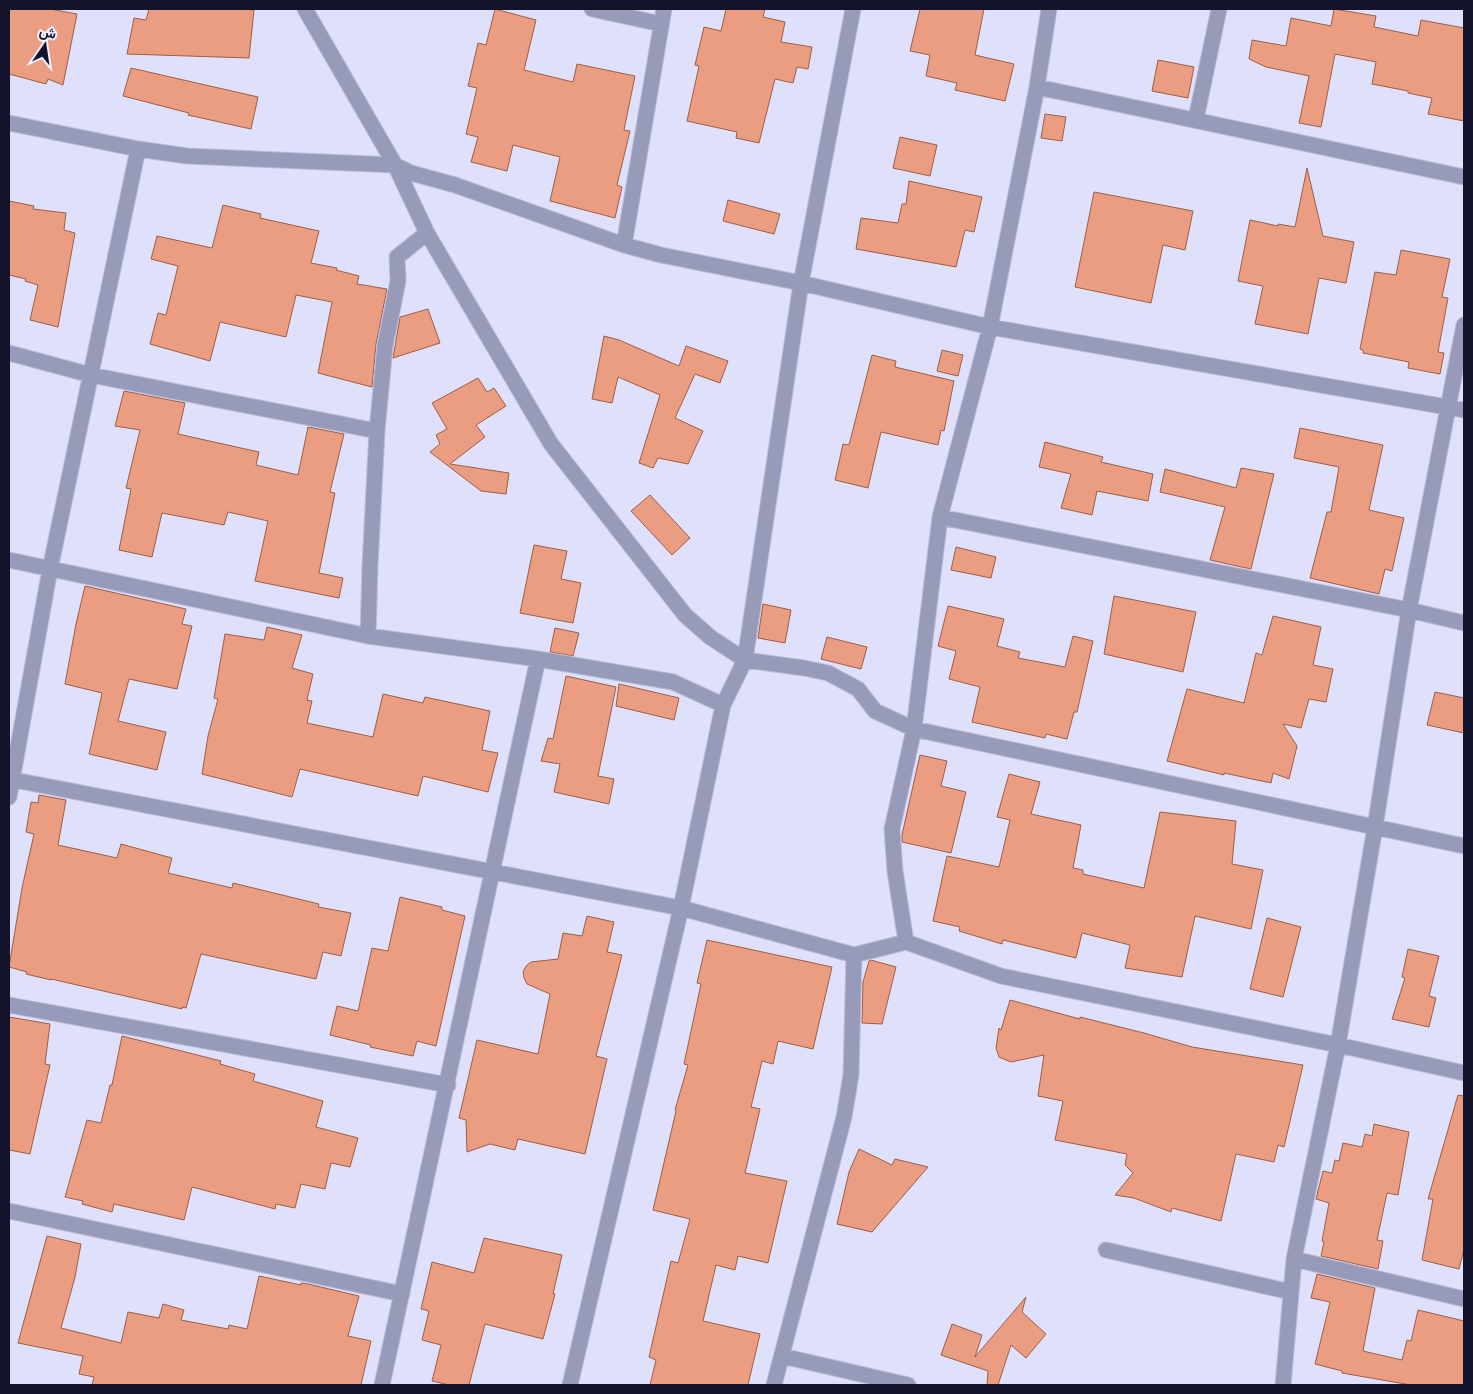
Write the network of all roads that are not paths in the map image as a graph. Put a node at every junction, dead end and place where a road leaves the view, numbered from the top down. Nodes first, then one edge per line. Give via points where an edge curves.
1 (592, 9) edge
2 (853, 9) edge
3 (1049, 9) edge
4 (1219, 9) edge
5 (308, 10) edge
6 (663, 16) edge
7 (1037, 87) junction
8 (1196, 119) junction
9 (9, 123) edge
10 (138, 149) junction
11 (395, 165) junction
12 (1464, 177) edge
13 (427, 233) junction
14 (624, 245) junction
15 (801, 283) junction
16 (1464, 325) edge
17 (990, 327) junction
18 (9, 353) edge
19 (91, 375) junction
20 (1448, 407) junction
21 (1464, 410) edge
22 (377, 431) junction
23 (940, 517) junction
24 (9, 560) edge
25 (50, 569) junction
26 (1409, 610) junction
27 (1464, 623) edge
28 (368, 636) junction
29 (538, 659) junction
30 (745, 660) junction
31 (723, 705) junction
32 (914, 729) junction
33 (11, 779) edge
34 (9, 797) edge
35 (1375, 827) junction
36 (1464, 846) edge
37 (491, 871) junction
38 (681, 908) junction
39 (906, 942) junction
40 (854, 954) junction
41 (9, 1005) edge
42 (1338, 1045) junction
43 (1464, 1073) edge
44 (448, 1085) junction
45 (9, 1211) edge
46 (1106, 1250) dead end
47 (1294, 1259) junction
48 (1292, 1292) junction
49 (402, 1294) junction
50 (1464, 1299) edge
51 (782, 1356) junction
52 (382, 1385) edge
53 (570, 1385) edge
54 (774, 1385) edge
55 (908, 1385) edge
56 (1283, 1385) edge

1 - 6 street
2 - 15 street
3 - 7 street
4 - 8 street
5 - 11 street
6 - 14 street
7 - 8 street
7 - 17 street
8 - 12 street
9 - 10 street
10 - 11 street via 187,156
10 - 19 street
11 - 13 street
11 - 14 street
13 - 22 street via 397,257 398,281 386,346
13 - 30 street via 551,444 685,615 710,637
14 - 15 street
15 - 17 street
15 - 30 street
16 - 20 street
17 - 20 street
17 - 23 street
18 - 19 street
19 - 22 street
19 - 25 street
20 - 21 street
20 - 26 street
22 - 28 street
23 - 26 street
23 - 32 street
24 - 25 street
25 - 28 street
25 - 33 street
26 - 27 street
26 - 35 street
28 - 29 street
29 - 31 street via 673,682
29 - 37 street
30 - 31 street
30 - 32 street via 828,673 858,690 875,711
31 - 38 street
32 - 35 street
32 - 39 street via 892,829
33 - 34 street
33 - 37 street
35 - 36 street
35 - 42 street
37 - 38 street
37 - 44 street
38 - 40 street
38 - 53 street
39 - 40 street
39 - 42 street via 1002,976
40 - 51 street via 851,1075 844,1117
41 - 44 street
42 - 43 street
42 - 47 street
44 - 49 street
45 - 49 street
46 - 48 street
47 - 48 street
47 - 50 street
48 - 56 street
49 - 52 street
51 - 54 street
51 - 55 street

